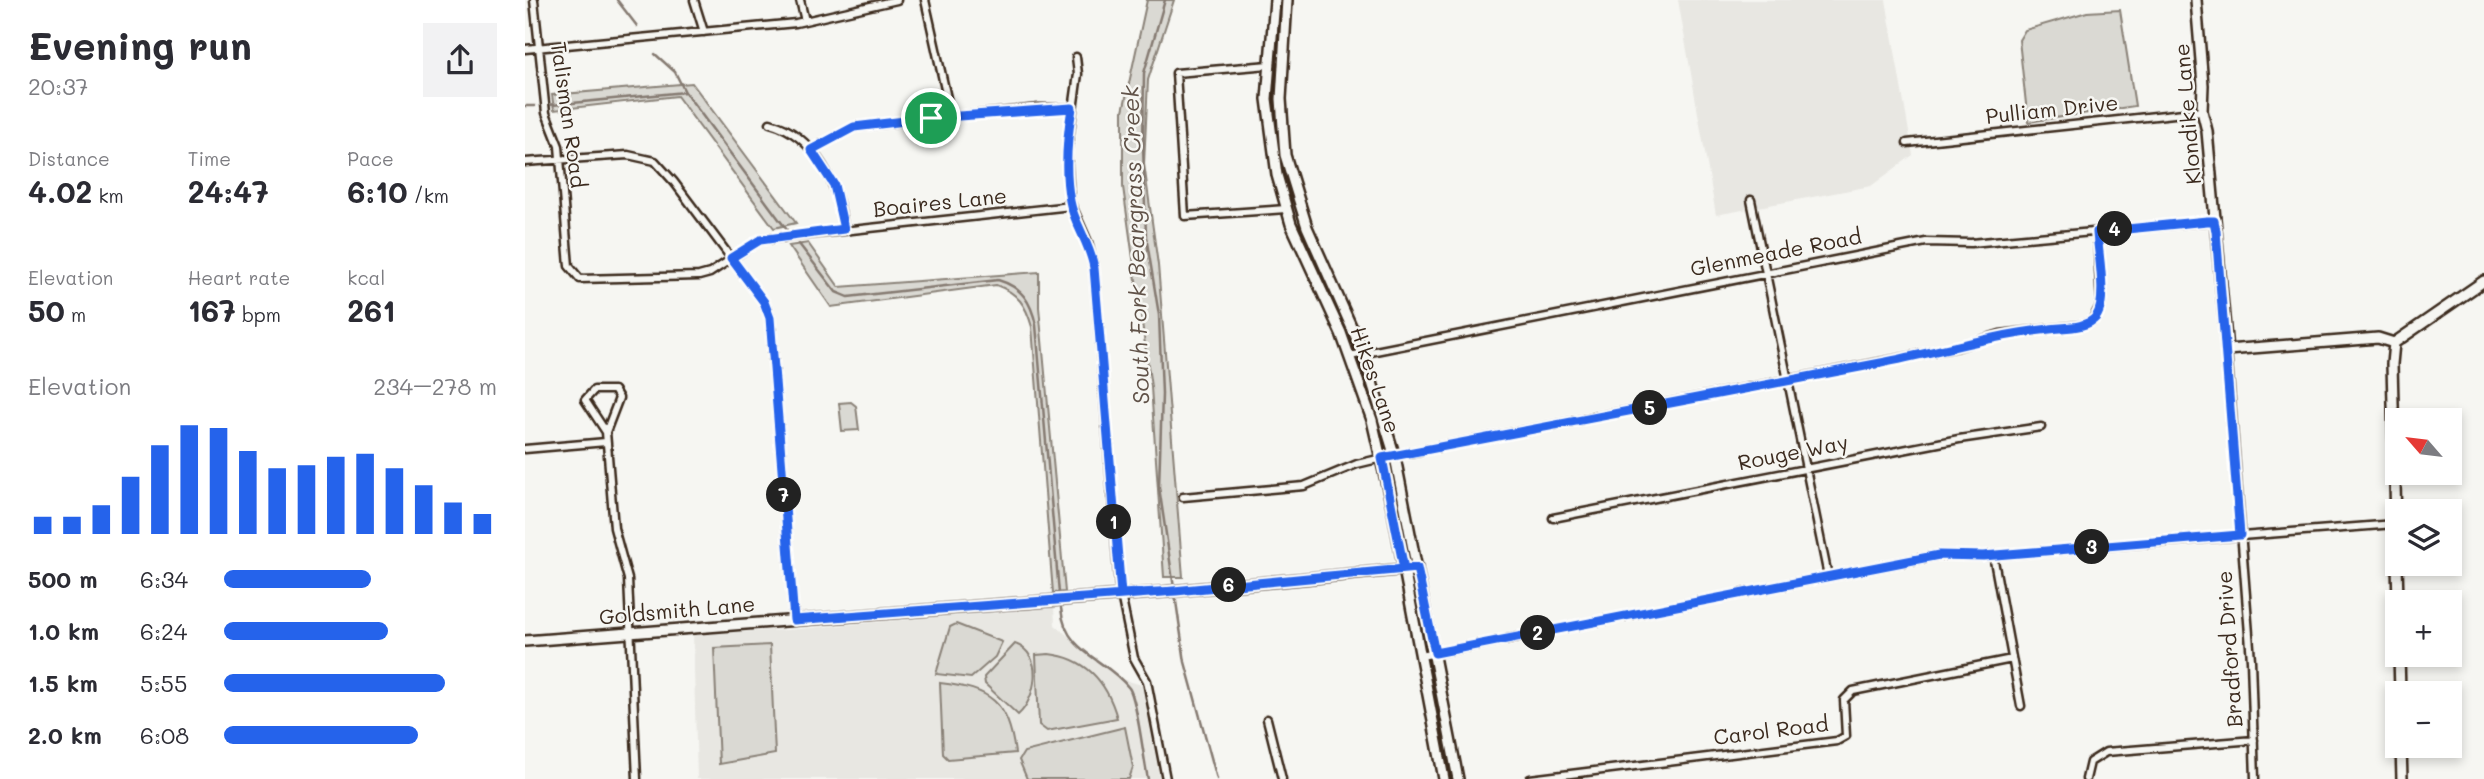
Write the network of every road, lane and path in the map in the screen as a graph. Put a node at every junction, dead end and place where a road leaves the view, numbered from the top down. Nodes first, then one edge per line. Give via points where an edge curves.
1 (534, 0) edge
2 (694, 0) edge
3 (800, 0) edge
4 (897, 0) edge
5 (925, 0) edge
6 (1275, 0) edge
7 (1287, 0) edge
8 (2196, 0) edge
9 (806, 21) junction
10 (704, 32) junction
11 (540, 47) junction
12 (525, 48) edge
13 (1076, 57) dead end
14 (1269, 65) junction
15 (1072, 108) junction
16 (2202, 111) junction
17 (951, 116) junction
18 (770, 123) dead end
19 (1907, 143) dead end
20 (811, 150) junction
21 (560, 159) junction
22 (525, 162) edge
23 (1751, 200) dead end
24 (1071, 206) junction
25 (1286, 209) junction
26 (2214, 221) junction
27 (844, 229) junction
28 (2097, 232) junction
29 (731, 258) junction
30 (1768, 274) junction
31 (573, 275) joint
32 (2484, 281) edge
33 (2394, 343) junction
34 (2227, 350) junction
35 (1363, 353) junction
36 (1350, 356) junction
37 (1789, 381) junction
38 (2041, 427) dead end
39 (605, 432) junction
40 (607, 442) junction
41 (525, 449) edge
42 (1395, 457) junction
43 (1382, 458) junction
44 (1806, 468) junction
45 (1183, 497) dead end
46 (2395, 499) edge
47 (1553, 518) dead end
48 (2385, 525) edge
49 (2240, 535) junction
50 (1993, 555) junction
51 (1417, 568) junction
52 (1404, 569) junction
53 (1828, 576) junction
54 (1121, 594) junction
55 (794, 620) junction
56 (633, 632) junction
57 (525, 641) edge
58 (1435, 653) junction
59 (1421, 656) junction
60 (2012, 659) junction
61 (2021, 706) dead end
62 (1267, 719) dead end
63 (2254, 740) junction
64 (2401, 758) edge
65 (637, 779) edge
66 (1166, 779) edge
67 (1282, 779) edge
68 (1444, 779) edge
69 (1458, 779) edge
70 (1530, 779) edge
71 (2086, 779) edge
72 (2255, 779) edge
73 (2402, 779) edge

1 - 11 street, Talisman Road
2 - 10 street
3 - 9 street
4 - 9 street
5 - 17 street
6 - 14 street, Hikes Lane
7 - 35 street, Hikes Lane via 1281,99 1285,155 1307,227
8 - 16 street, Klondike Lane
9 - 10 street
10 - 11 street
11 - 12 street
11 - 21 street, Talisman Road via 546,113
13 - 15 street
14 - 25 street, Hikes Lane via 1268,123
14 - 25 street via 1176,73 1185,216
15 - 17 street
15 - 24 street via 1067,153
16 - 19 street, Pulliam Drive
16 - 26 street, Klondike Lane
17 - 20 street via 854,127
18 - 20 street via 795,133
20 - 27 street via 834,185
21 - 22 street
21 - 29 street via 628,155 655,161
21 - 31 street, Talisman Road
23 - 30 street
24 - 27 street, Boaires Lane
24 - 54 street via 1094,268
25 - 36 street, Hikes Lane
26 - 28 street, Glenmeade Road
26 - 34 street, Klondike Lane
27 - 29 street, Boaires Lane via 760,240
28 - 30 street, Glenmeade Road via 1971,243 1936,240
28 - 37 street via 2102,304 2087,324 2000,334 1958,347
29 - 31 street, Boaires Lane via 699,276 589,281
29 - 55 street via 764,302 770,318
30 - 35 street, Glenmeade Road
30 - 37 street
32 - 33 street
33 - 34 street via 2378,338
33 - 46 street
34 - 49 street, Bradford Drive
35 - 36 street, Glenmeade Road
35 - 42 street, Hikes Lane
36 - 43 street, Hikes Lane
37 - 42 street
37 - 44 street
38 - 44 street, Rouge Way
39 - 39 street via 618,393 594,390 585,400
39 - 40 street
40 - 41 street
40 - 56 street via 614,528 628,579
42 - 43 street
42 - 51 street, Hikes Lane
43 - 45 street via 1304,486
43 - 52 street, Hikes Lane
44 - 47 street, Rouge Way
44 - 53 street
48 - 49 street
49 - 50 street
49 - 63 street, Bradford Drive
50 - 53 street via 1939,555
50 - 60 street
51 - 52 street, Goldsmith Lane
51 - 58 street, Hikes Lane
52 - 54 street, Goldsmith Lane
52 - 59 street, Hikes Lane
53 - 58 street
54 - 55 street, Goldsmith Lane
54 - 66 street via 1134,658 1147,681
55 - 56 street, Goldsmith Lane
56 - 57 street, Goldsmith Lane
56 - 65 street
58 - 59 street
58 - 69 street, Hikes Lane
59 - 68 street, Hikes Lane
60 - 61 street
60 - 70 street, Carol Road via 1853,691 1844,700 1846,736 1837,741
62 - 67 street
63 - 71 street via 2100,754 2090,762
63 - 72 street, Bradford Drive
64 - 73 street

